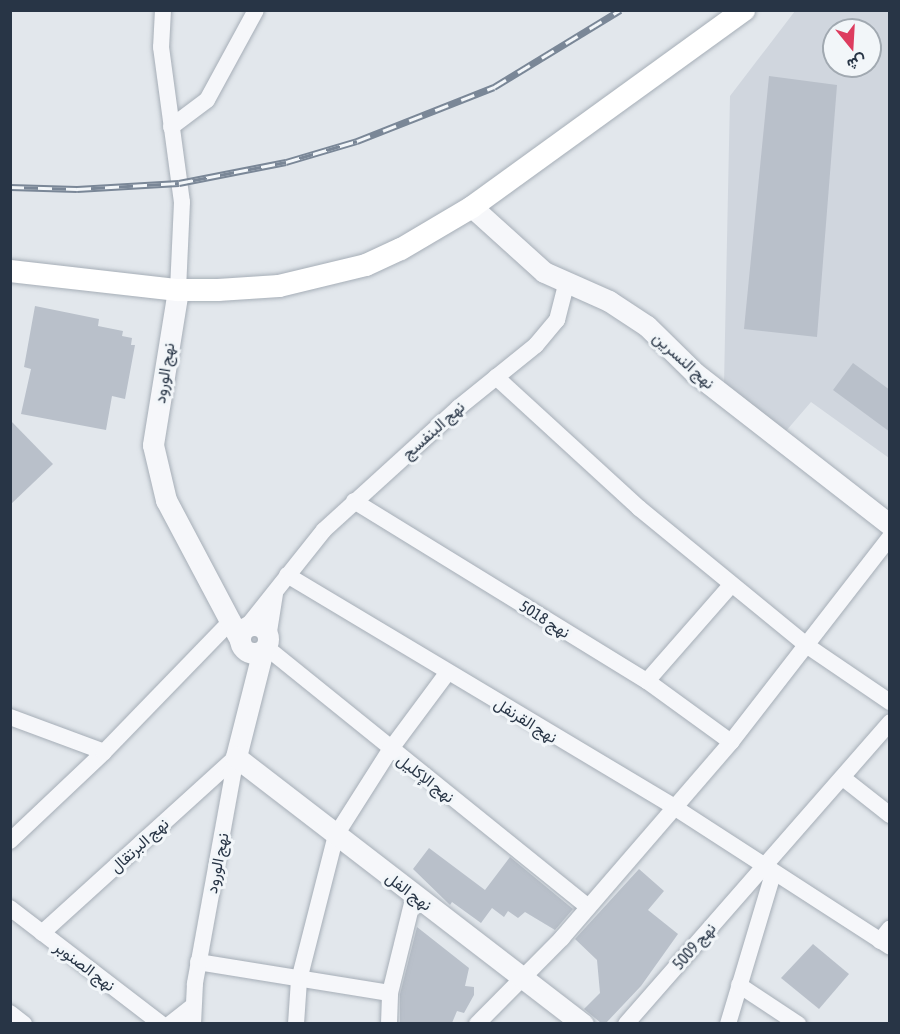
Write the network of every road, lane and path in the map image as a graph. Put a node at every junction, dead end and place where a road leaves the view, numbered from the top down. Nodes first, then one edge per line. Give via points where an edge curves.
1 (163, 10) edge
2 (256, 10) edge
3 (744, 10) edge
4 (171, 127) junction
5 (472, 207) junction
6 (10, 271) edge
7 (567, 281) junction
8 (177, 290) junction
9 (496, 377) junction
10 (354, 501) junction
11 (890, 525) edge
12 (890, 537) edge
13 (286, 575) junction
14 (731, 585) junction
15 (275, 590) junction
16 (252, 635) junction
17 (809, 647) junction
18 (448, 672) junction
19 (647, 681) junction
20 (890, 702) edge
21 (10, 717) edge
22 (890, 722) edge
23 (731, 742) junction
24 (390, 750) junction
25 (105, 752) junction
26 (236, 757) junction
27 (843, 778) junction
28 (674, 807) junction
29 (890, 815) edge
30 (336, 835) junction
31 (10, 841) edge
32 (768, 871) junction
33 (414, 895) junction
34 (588, 907) junction
35 (10, 908) edge
36 (42, 933) junction
37 (886, 939) edge
38 (198, 962) junction
39 (522, 976) junction
40 (299, 980) junction
41 (739, 985) junction
42 (390, 993) junction
43 (193, 1006) junction
44 (10, 1013) edge
45 (24, 1023) edge
46 (160, 1023) edge
47 (170, 1023) edge
48 (193, 1023) edge
49 (296, 1023) edge
50 (390, 1023) edge
51 (477, 1023) edge
52 (583, 1023) edge
53 (626, 1023) edge
54 (728, 1023) edge
55 (798, 1023) edge

1 - 4 street via 160,47
2 - 4 street via 207,100
3 - 5 main road
4 - 8 street via 182,202
5 - 7 street, نهج النسرين via 505,241 544,272
5 - 8 main road via 366,266 279,286
6 - 8 main road
7 - 9 street, نهج البنفسج via 557,320 536,345
7 - 11 street, نهج النسرين via 647,326 695,373
8 - 16 street, نهج الورود via 153,445 166,500 215,586
9 - 10 street, نهج البنفسج
9 - 14 street via 639,508
10 - 13 street, نهج البنفسج
10 - 19 street, نهج 5018
12 - 17 street
13 - 15 street, نهج البنفسج
13 - 18 street, نهج القرنفل
14 - 17 street
14 - 19 street
15 - 16 street
15 - 16 street, نهج البنفسج
16 - 24 street, نهج الإكليل
16 - 25 street, نهج البنفسج
16 - 26 street, نهج الورود via 249,703
17 - 20 street
17 - 23 street
18 - 24 street
18 - 28 street, نهج القرنفل
19 - 23 street, نهج 5018
21 - 25 street
22 - 27 street, نهج 5009
23 - 28 street
24 - 30 street
24 - 34 street, نهج الإكليل
25 - 31 street, نهج البنفسج
26 - 30 street, نهج الفل
26 - 36 street, نهج البرتقال
26 - 38 street, نهج الورود
27 - 29 street
27 - 32 street, نهج 5009
28 - 32 street, نهج القرنفل
28 - 34 street
30 - 33 street, نهج الفل
30 - 40 street
32 - 37 street, نهج القرنفل
32 - 41 street
32 - 53 street, نهج 5009
33 - 39 street, نهج الفل
33 - 42 street
34 - 39 street
35 - 36 street, نهج الصنوبر
36 - 46 street, نهج الصنوبر
38 - 40 street
38 - 43 street, نهج الورود
39 - 51 street
39 - 52 street, نهج الفل
40 - 42 street
40 - 49 street
41 - 54 street
41 - 55 street
42 - 50 street
43 - 47 street
43 - 48 street, نهج الورود
44 - 45 street

